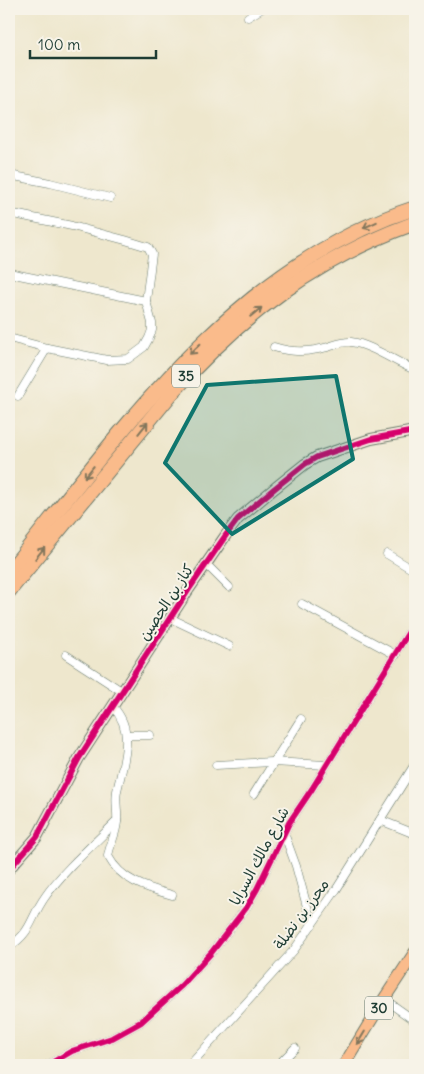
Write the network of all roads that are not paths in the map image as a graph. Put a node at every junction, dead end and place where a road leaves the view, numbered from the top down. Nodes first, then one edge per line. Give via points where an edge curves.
1 (262, 9) edge
2 (248, 17) dead end
3 (9, 175) edge
4 (110, 198) dead end
5 (415, 208) edge
6 (9, 213) edge
7 (415, 223) edge
8 (9, 273) edge
9 (146, 300) junction
10 (9, 338) edge
11 (274, 347) dead end
12 (47, 348) junction
13 (415, 370) edge
14 (18, 396) dead end
15 (415, 431) edge
16 (387, 554) dead end
17 (206, 564) junction
18 (415, 571) edge
19 (9, 572) edge
20 (229, 587) dead end
21 (9, 591) edge
22 (302, 604) dead end
23 (170, 618) junction
24 (415, 622) edge
25 (229, 646) dead end
26 (66, 655) dead end
27 (396, 655) junction
28 (123, 692) junction
29 (113, 707) junction
30 (301, 719) dead end
31 (126, 735) junction
32 (150, 735) dead end
33 (273, 762) junction
34 (415, 764) edge
35 (326, 765) junction
36 (216, 766) dead end
37 (254, 794) dead end
38 (380, 820) junction
39 (117, 821) junction
40 (284, 833) junction
41 (415, 834) edge
42 (9, 869) edge
43 (172, 895) dead end
44 (312, 925) junction
45 (9, 946) edge
46 (415, 952) edge
47 (384, 999) junction
48 (415, 1021) edge
49 (295, 1048) dead end
50 (48, 1065) edge
51 (190, 1065) edge
52 (278, 1065) edge
53 (344, 1065) edge

1 - 2 street
3 - 4 street
5 -> 19 highway, 35 via 377,222 321,250 253,297 213,332 135,416
6 - 9 street via 125,240 150,249 152,259
21 -> 7 highway, 35 via 189,373 236,328 301,278 382,235
8 - 9 street
9 - 12 street via 152,330 144,347 128,359 107,360
10 - 12 street
11 - 13 street via 302,352 353,342
12 - 14 street
15 - 17 street, كناز بن الحصين via 371,439 305,464 238,519
16 - 18 street
17 - 20 street
17 - 23 street, كناز بن الحصين
22 - 27 street
23 - 25 street
23 - 28 street, كناز بن الحصين
24 - 27 street, شارع مالك السرايا
26 - 28 street
27 - 35 street, شارع مالك السرايا
28 - 29 street, كناز بن الحصين
29 - 31 street via 120,716
29 - 42 street, كناز بن الحصين via 79,758 36,837
30 - 33 street
31 - 32 street
31 - 39 street via 124,768 116,796
33 - 35 street
33 - 36 street
33 - 37 street
34 - 38 street, محرز بن نضلة
35 - 40 street, شارع مالك السرايا
38 - 41 street
38 - 44 street, محرز بن نضلة
39 - 43 street via 108,856 117,870 151,889
39 - 45 street via 60,879 45,897 26,933
40 - 44 street
40 - 50 street, شارع مالك السرايا via 246,908 182,985 141,1022 112,1038 72,1051
44 - 51 street, محرز بن نضلة via 271,977
46 - 47 main road, 30
47 - 48 street
47 -> 53 main road, 30
49 - 52 street

